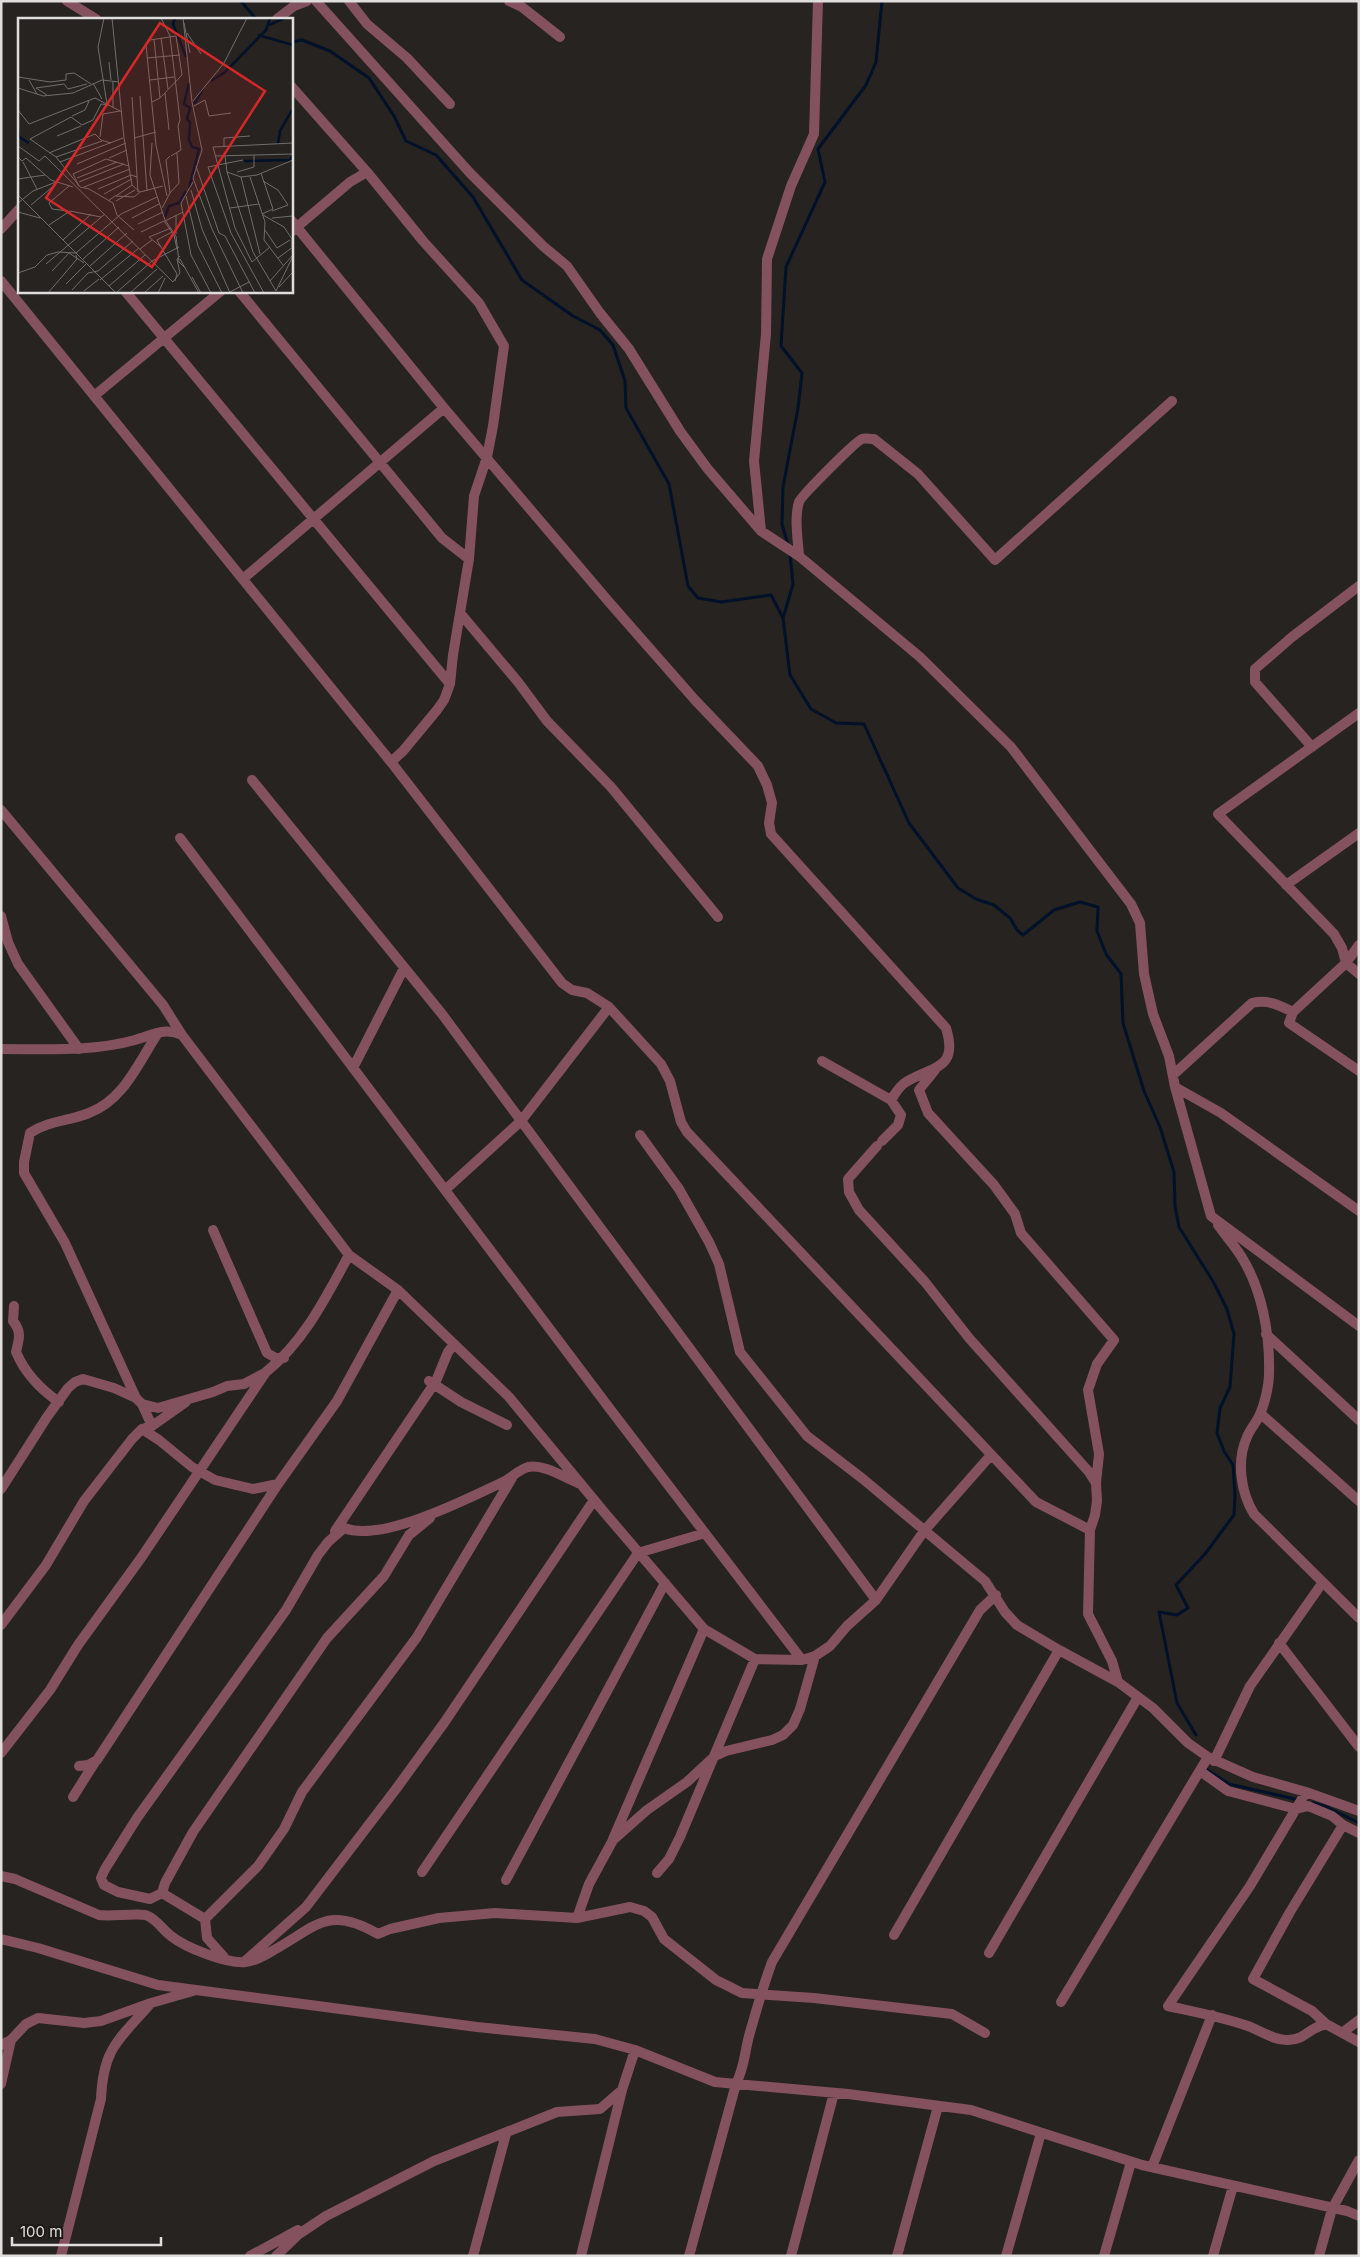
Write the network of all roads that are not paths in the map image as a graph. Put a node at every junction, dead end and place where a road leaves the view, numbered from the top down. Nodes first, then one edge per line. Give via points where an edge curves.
1 (67, 1) edge
2 (306, 1) edge
3 (348, 1) edge
4 (509, 1) edge
5 (818, 1) edge
6 (315, 2) edge
7 (94, 18) edge
8 (278, 18) edge
9 (560, 37) dead end
10 (292, 87) edge
11 (450, 104) dead end
12 (367, 172) junction
13 (18, 210) edge
14 (293, 226) edge
15 (1, 229) edge
16 (1, 281) edge
17 (127, 292) edge
18 (220, 292) edge
19 (240, 292) edge
20 (164, 339) junction
21 (94, 396) junction
22 (1172, 401) dead end
23 (444, 408) junction
24 (487, 457) junction
25 (380, 462) junction
26 (314, 520) junction
27 (760, 530) junction
28 (799, 556) junction
29 (469, 560) junction
30 (244, 578) junction
31 (1359, 586) edge
32 (460, 613) junction
33 (450, 684) junction
34 (1359, 713) edge
35 (1312, 746) junction
36 (391, 762) junction
37 (252, 780) dead end
38 (1, 810) edge
39 (1359, 833) edge
40 (180, 838) dead end
41 (1286, 885) junction
42 (1, 916) edge
43 (718, 917) dead end
44 (1359, 945) edge
45 (1346, 963) junction
46 (404, 968) junction
47 (1359, 974) edge
48 (609, 1007) junction
49 (1293, 1012) junction
50 (158, 1033) junction
51 (182, 1035) junction
52 (1, 1049) edge
53 (21, 1049) junction
54 (79, 1049) junction
55 (1, 1056) edge
56 (822, 1061) dead end
57 (353, 1068) junction
58 (936, 1069) junction
59 (1359, 1071) edge
60 (1173, 1075) junction
61 (1175, 1087) junction
62 (891, 1100) junction
63 (521, 1121) junction
64 (640, 1135) dead end
65 (445, 1190) junction
66 (1359, 1210) edge
67 (1211, 1216) junction
68 (213, 1230) dead end
69 (349, 1256) junction
70 (398, 1290) junction
71 (14, 1306) dead end
72 (1359, 1326) edge
73 (1266, 1334) junction
74 (454, 1344) junction
75 (284, 1358) junction
76 (266, 1372) junction
77 (431, 1383) junction
78 (195, 1396) junction
79 (139, 1401) junction
80 (59, 1402) junction
81 (1261, 1414) junction
82 (1359, 1420) edge
83 (507, 1425) dead end
84 (147, 1428) junction
85 (990, 1455) junction
86 (199, 1472) junction
87 (512, 1477) junction
88 (1096, 1483) junction
89 (278, 1484) junction
90 (581, 1484) junction
91 (1, 1488) edge
92 (594, 1500) junction
93 (1359, 1500) edge
94 (443, 1510) junction
95 (1090, 1530) junction
96 (924, 1531) junction
97 (705, 1533) junction
98 (328, 1542) junction
99 (638, 1553) junction
100 (1323, 1582) junction
101 (665, 1583) junction
102 (996, 1595) junction
103 (876, 1600) junction
104 (1359, 1618) edge
105 (1, 1625) edge
106 (704, 1629) junction
107 (1279, 1643) junction
108 (1059, 1650) junction
109 (815, 1656) junction
110 (755, 1659) junction
111 (802, 1660) junction
112 (1118, 1682) junction
113 (1138, 1697) junction
114 (1359, 1747) edge
115 (1, 1753) edge
116 (715, 1756) junction
117 (1211, 1759) junction
118 (97, 1760) junction
119 (79, 1766) dead end
120 (1200, 1771) junction
121 (1306, 1792) junction
122 (72, 1797) dead end
123 (1296, 1809) junction
124 (1359, 1811) edge
125 (1343, 1825) junction
126 (1359, 1833) edge
127 (613, 1840) junction
128 (422, 1872) dead end
129 (657, 1873) dead end
130 (1, 1876) edge
131 (506, 1880) dead end
132 (162, 1894) junction
133 (205, 1918) junction
134 (577, 1918) junction
135 (894, 1935) dead end
136 (1, 1939) edge
137 (989, 1953) dead end
138 (228, 1961) junction
139 (243, 1962) junction
140 (198, 1990) junction
141 (760, 1995) junction
142 (1061, 2002) dead end
143 (151, 2003) junction
144 (1212, 2015) junction
145 (1359, 2020) edge
146 (1326, 2024) junction
147 (985, 2033) dead end
148 (1342, 2033) junction
149 (6, 2042) edge
150 (1359, 2042) edge
151 (635, 2050) junction
152 (1, 2052) edge
153 (1, 2084) edge
154 (736, 2084) junction
155 (622, 2090) junction
156 (834, 2093) junction
157 (938, 2106) junction
158 (1041, 2133) junction
159 (506, 2134) junction
160 (1359, 2160) edge
161 (1131, 2162) junction
162 (1152, 2168) junction
163 (1233, 2186) junction
164 (1332, 2209) junction
165 (326, 2216) junction
166 (1359, 2216) edge
167 (61, 2256) edge
168 (250, 2256) edge
169 (276, 2256) edge
170 (474, 2256) edge
171 (581, 2256) edge
172 (689, 2256) edge
173 (791, 2256) edge
174 (897, 2256) edge
175 (1006, 2256) edge
176 (1104, 2256) edge
177 (1213, 2256) edge
178 (1319, 2256) edge

1 - 7 street
2 - 8 street
3 - 11 street via 367,24 408,58
4 - 9 street via 522,7
5 - 27 street via 814,134 791,186 767,259 766,334 754,461
6 - 27 street via 470,172 567,266 629,348 707,468
10 - 12 street
12 - 14 street
12 - 24 street via 423,242 479,303 504,346
13 - 15 street
14 - 23 street
16 - 21 street
17 - 20 street
18 - 20 street
19 - 25 street
20 - 21 street
20 - 26 street
21 - 30 street
22 - 28 street via 995,560 918,474 874,439 862,439 847,450 800,500 797,511
23 - 24 street
23 - 25 street
24 - 29 street via 474,496
24 - 58 street via 615,610 758,766 772,803 768,823 771,834 946,1028 949,1056
25 - 26 street
25 - 29 street via 442,538
26 - 30 street
26 - 33 street
27 - 28 street
28 - 60 street via 920,657 1011,747 1131,904 1140,923 1144,974 1153,1014
29 - 32 street
30 - 36 street
31 - 35 street via 1255,669 1255,682
32 - 33 street
32 - 43 street via 547,721 611,786
33 - 36 street via 437,710
34 - 35 street
35 - 41 street via 1218,814
36 - 48 street via 562,983
37 - 46 street
38 - 51 street via 163,1005
39 - 41 street
40 - 57 street
41 - 45 street via 1334,934
42 - 54 street via 18,964
44 - 45 street
45 - 47 street
45 - 49 street
46 - 57 street
46 - 63 street
48 - 63 street
48 - 85 street via 661,1064 670,1081 680,1122 687,1132
49 - 59 street via 1289,1023
49 - 60 street via 1261,1001 1252,1003
50 - 51 street via 171,1030
50 - 54 street
50 - 79 street via 116,1098 105,1107 45,1124 30,1133 24,1162 24,1173 65,1243
51 - 69 street
52 - 53 street
53 - 54 street
53 - 55 street
56 - 62 street
57 - 65 street
58 - 62 street via 904,1082
58 - 88 street via 919,1090 928,1113 994,1185 1016,1214 1021,1233 1114,1340 1097,1364 1088,1390 1099,1454
60 - 61 street
61 - 66 street via 1220,1113
61 - 67 street
62 - 88 street via 901,1114 898,1125 848,1178 849,1192 859,1210 925,1282 975,1345
63 - 65 street
63 - 103 street
64 - 96 street via 709,1242 719,1264 740,1352 807,1436
65 - 97 street
67 - 72 street
67 - 73 street via 1241,1256 1253,1280
68 - 75 street via 266,1353
69 - 70 street
69 - 75 street via 315,1318
70 - 74 street
70 - 89 street via 337,1401
71 - 80 street via 13,1321 19,1328 20,1338 16,1352 21,1364 42,1390
73 - 81 street via 1269,1374
73 - 82 street
74 - 77 street
74 - 90 street via 509,1397
75 - 76 street
76 - 78 street via 244,1384
76 - 86 street
77 - 83 street
77 - 98 street
78 - 79 street via 158,1408
78 - 84 street
79 - 80 street via 114,1388 83,1379 68,1388
79 - 84 street
80 - 91 street
81 - 93 street
81 - 100 street via 1246,1438 1242,1464 1246,1501 1254,1514
84 - 86 street
84 - 105 street via 84,1502 46,1565
85 - 95 street via 1036,1502
85 - 96 street
86 - 89 street via 215,1480 253,1489
86 - 115 street via 50,1690
87 - 90 street via 526,1468 541,1467
87 - 94 street
87 - 133 street via 417,1637 302,1792 284,1829 258,1866
88 - 95 street via 1096,1508
89 - 118 street
90 - 92 street
92 - 99 street
92 - 139 street via 396,1789 306,1907
94 - 98 street via 386,1527 354,1532 344,1528
94 - 132 street via 424,1521 409,1536 384,1576 327,1638 194,1832
95 - 112 street via 1088,1614 1112,1661
96 - 102 street via 985,1581
96 - 103 street
97 - 99 street
97 - 111 street
98 - 132 street via 286,1610 137,1818 101,1878 104,1885 118,1892 150,1899
99 - 101 street
99 - 128 street
100 - 104 street
100 - 107 street
101 - 106 street
101 - 131 street
102 - 108 street via 1017,1625
102 - 141 street via 980,1610 777,1953
103 - 109 street via 830,1646
106 - 110 street
106 - 127 street
107 - 114 street
107 - 117 street via 1250,1686
108 - 112 street
108 - 135 street
109 - 111 street
109 - 116 street via 800,1709 783,1735
110 - 111 street
110 - 116 street
112 - 113 street
113 - 117 street
113 - 137 street
116 - 127 street
116 - 129 street via 669,1859
117 - 120 street
117 - 121 street via 1253,1777
118 - 119 street
118 - 122 street
120 - 123 street via 1228,1791
120 - 142 street
121 - 123 street
121 - 124 street
123 - 125 street via 1308,1806 1332,1816
123 - 144 street via 1250,1886 1168,2006
125 - 126 street
125 - 146 street via 1253,1979 1312,2010
127 - 134 street via 589,1884
130 - 138 street via 99,1915 148,1915 172,1937
132 - 133 street
133 - 138 street via 208,1938
134 - 139 street via 495,1913 439,1918 378,1934 360,1924 335,1919 318,1924 262,1957
134 - 141 street via 630,1907 644,1911 652,1917 664,1940 716,1980 742,1993
136 - 140 street via 158,1985
138 - 139 street
140 - 143 street
140 - 151 street via 477,2027 595,2039
141 - 147 street via 952,2014
141 - 154 street via 744,2067
143 - 149 street via 101,2021 84,2023 38,2018
143 - 167 street via 110,2052
144 - 146 street via 1285,2040 1302,2039 1316,2027
144 - 162 street
145 - 148 street
146 - 148 street
148 - 150 street
149 - 152 street
149 - 153 street
151 - 154 street via 715,2082
151 - 155 street
154 - 156 street
154 - 172 street
155 - 159 street via 600,2109 557,2112
155 - 171 street
156 - 157 street
156 - 173 street
157 - 158 street via 971,2110
157 - 174 street
158 - 161 street
158 - 175 street
159 - 165 street via 434,2161
159 - 170 street
160 - 164 street
161 - 162 street
161 - 176 street
162 - 163 street
163 - 164 street
163 - 177 street
164 - 166 street
164 - 178 street
165 - 168 street
165 - 169 street via 299,2234

